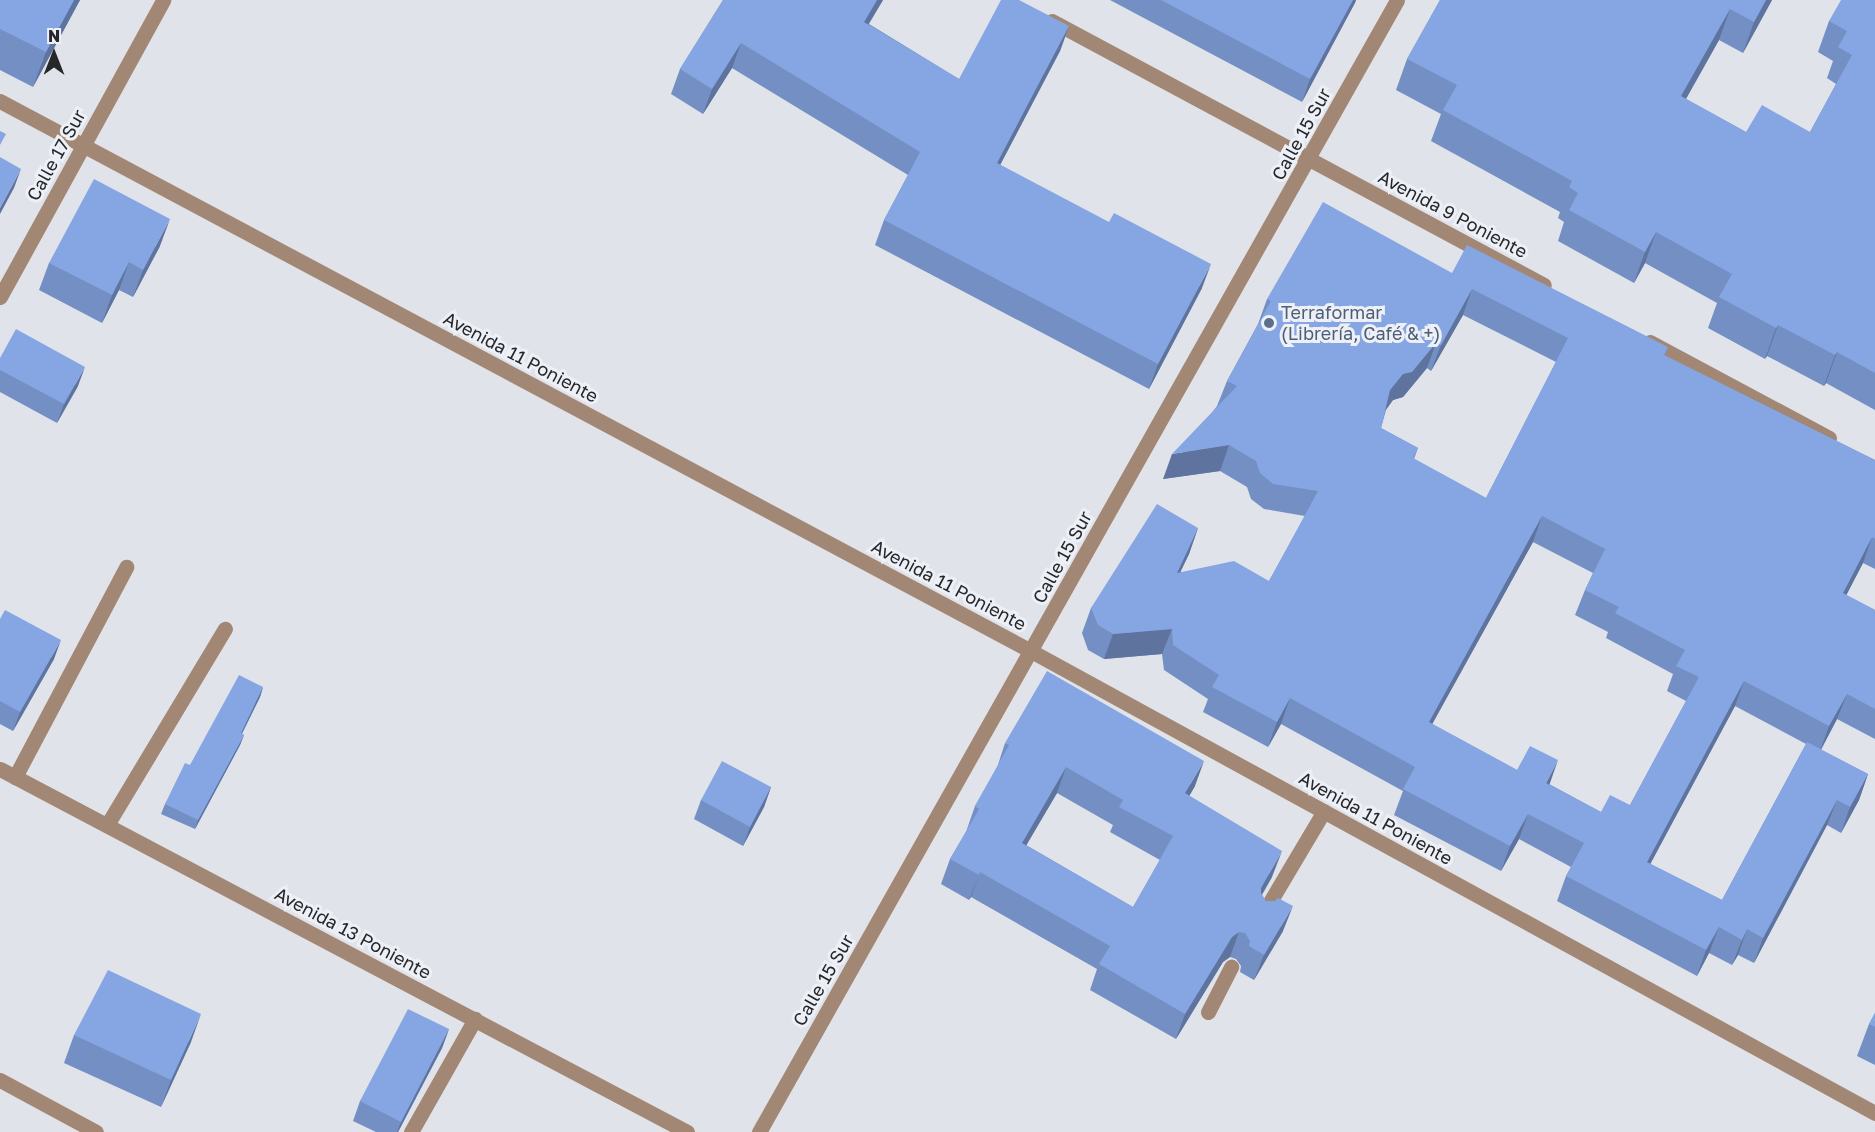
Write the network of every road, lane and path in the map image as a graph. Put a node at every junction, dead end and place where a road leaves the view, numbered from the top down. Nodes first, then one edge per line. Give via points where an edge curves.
1 (163, 0) edge
2 (1397, 0) edge
3 (1043, 16) edge
4 (0, 101) edge
5 (83, 146) junction
6 (1309, 159) junction
7 (1560, 294) edge
8 (0, 297) edge
9 (1634, 333) edge
10 (1844, 446) edge
11 (126, 567) dead end
12 (225, 629) dead end
13 (1031, 651) junction
14 (0, 769) edge
15 (15, 777) junction
16 (1324, 811) junction
17 (107, 825) junction
18 (1261, 918) edge
19 (1231, 967) edge
20 (1208, 1012) dead end
21 (475, 1019) junction
22 (0, 1080) edge
23 (1875, 1113) edge
24 (96, 1132) edge
25 (411, 1132) edge
26 (687, 1132) edge
27 (759, 1132) edge

1 - 5 street, Calle 17 Sur
2 - 6 street, Calle 15 Sur
3 - 6 street, Avenida 9 Poniente
4 - 5 street, Avenida 11 Poniente
5 - 8 street, Calle 17 Sur
5 - 13 street, Avenida 11 Poniente
6 - 7 street, Avenida 9 Poniente
6 - 13 street, Calle 15 Sur
9 - 10 street
11 - 15 street
12 - 17 street
13 - 16 street, Avenida 11 Poniente
13 - 27 street, Calle 15 Sur
14 - 15 street, Avenida 13 Poniente
15 - 17 street, Avenida 13 Poniente
16 - 18 street
16 - 23 street, Avenida 11 Poniente
17 - 21 street, Avenida 13 Poniente
19 - 20 street
21 - 25 street
21 - 26 street, Avenida 13 Poniente
22 - 24 street

